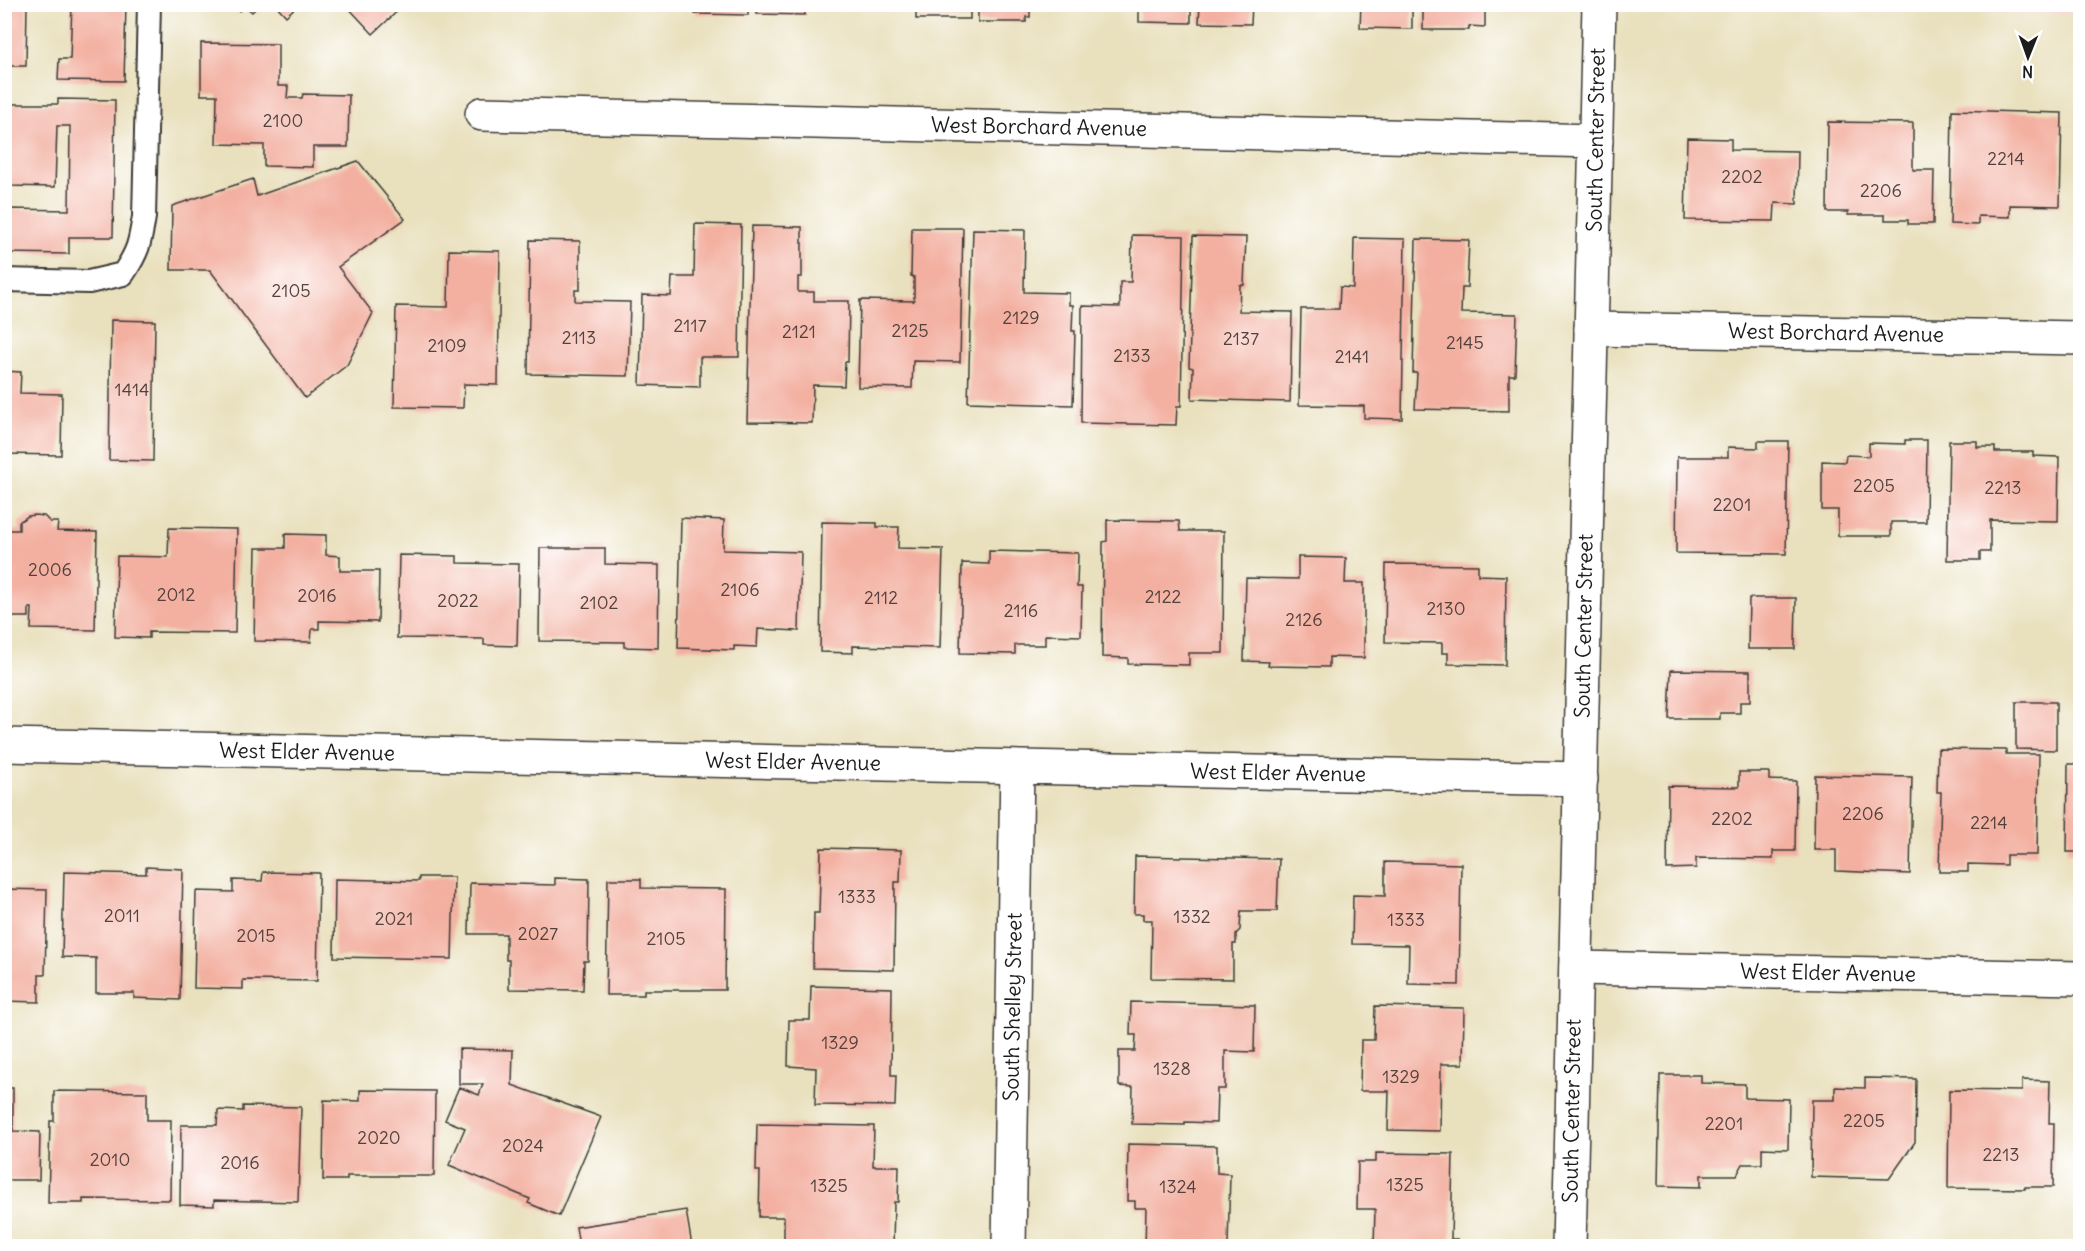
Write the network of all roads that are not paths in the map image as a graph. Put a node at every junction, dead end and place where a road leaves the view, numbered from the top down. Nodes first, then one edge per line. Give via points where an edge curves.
1 (149, 4) edge
2 (1599, 4) edge
3 (482, 114) dead end
4 (1596, 141) junction
5 (4, 280) edge
6 (1591, 329) junction
7 (2080, 338) edge
8 (4, 745) edge
9 (1017, 767) junction
10 (1581, 779) junction
11 (1576, 968) junction
12 (2080, 978) edge
13 (1009, 1246) edge
14 (1569, 1246) edge

1 - 5 lane via 144,217 140,244 133,258 123,274 89,282
2 - 4 street, South Center Street
3 - 4 street, West Borchard Avenue
4 - 6 street, South Center Street
6 - 7 street, West Borchard Avenue
6 - 10 street, South Center Street
8 - 9 street, West Elder Avenue
9 - 10 street, West Elder Avenue
9 - 13 street, South Shelley Street
10 - 11 street, South Center Street
11 - 12 street, West Elder Avenue
11 - 14 street, South Center Street

